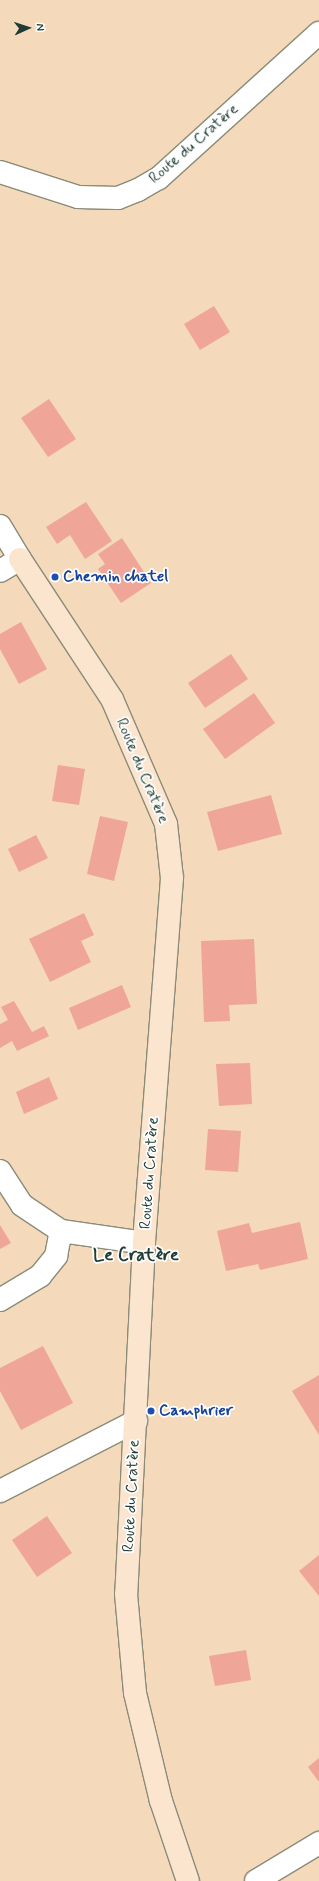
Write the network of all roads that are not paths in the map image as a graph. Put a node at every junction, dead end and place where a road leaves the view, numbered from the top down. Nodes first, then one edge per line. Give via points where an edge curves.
1 (319, 33) edge
2 (0, 172) edge
3 (0, 526) edge
4 (20, 559) junction
5 (0, 571) edge
6 (0, 1171) edge
7 (61, 1231) junction
8 (144, 1243) junction
9 (0, 1300) edge
10 (136, 1421) junction
11 (0, 1491) edge
12 (319, 1843) edge
13 (188, 1881) edge
14 (256, 1881) edge

1 - 2 street, Route du Cratère via 159,178 138,190 118,198 78,197
3 - 4 street, Route du Cratère
4 - 5 street
4 - 8 street, Route du Cratère via 112,699 166,824 172,878
6 - 7 street via 22,1205
7 - 8 street
7 - 9 street via 56,1256 40,1276
8 - 10 street, Route du Cratère
10 - 11 street
10 - 13 street, Route du Cratère via 126,1594 135,1693 161,1801
12 - 14 street

